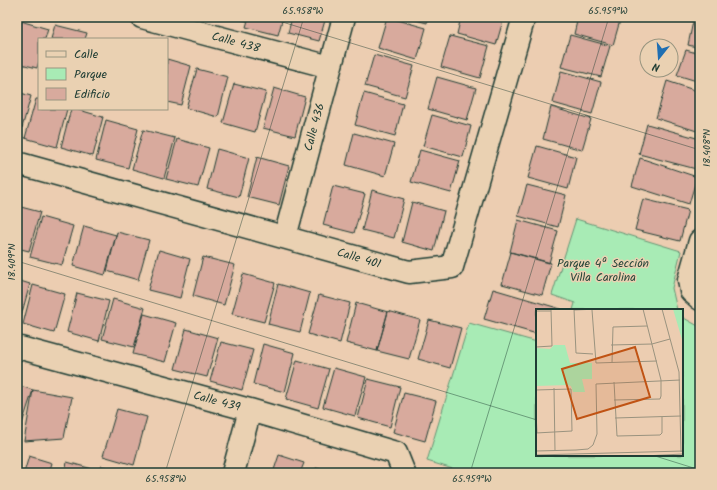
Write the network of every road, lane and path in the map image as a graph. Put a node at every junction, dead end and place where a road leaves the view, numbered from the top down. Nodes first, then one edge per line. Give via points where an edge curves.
1 (142, 17) edge
2 (344, 17) edge
3 (524, 17) edge
4 (330, 67) junction
5 (17, 163) edge
6 (285, 237) junction
7 (700, 241) edge
8 (695, 295) edge
9 (17, 347) edge
10 (250, 410) junction
11 (233, 473) edge
12 (404, 473) edge

1 - 4 street, Calle 438
2 - 4 street, Calle 436
3 - 6 street, Calle 401 via 452,267 409,272
4 - 6 street, Calle 436
5 - 6 street, Calle 401
7 - 8 street via 689,280
9 - 10 street, Calle 439
10 - 11 street
10 - 12 street, Calle 439 via 396,453

